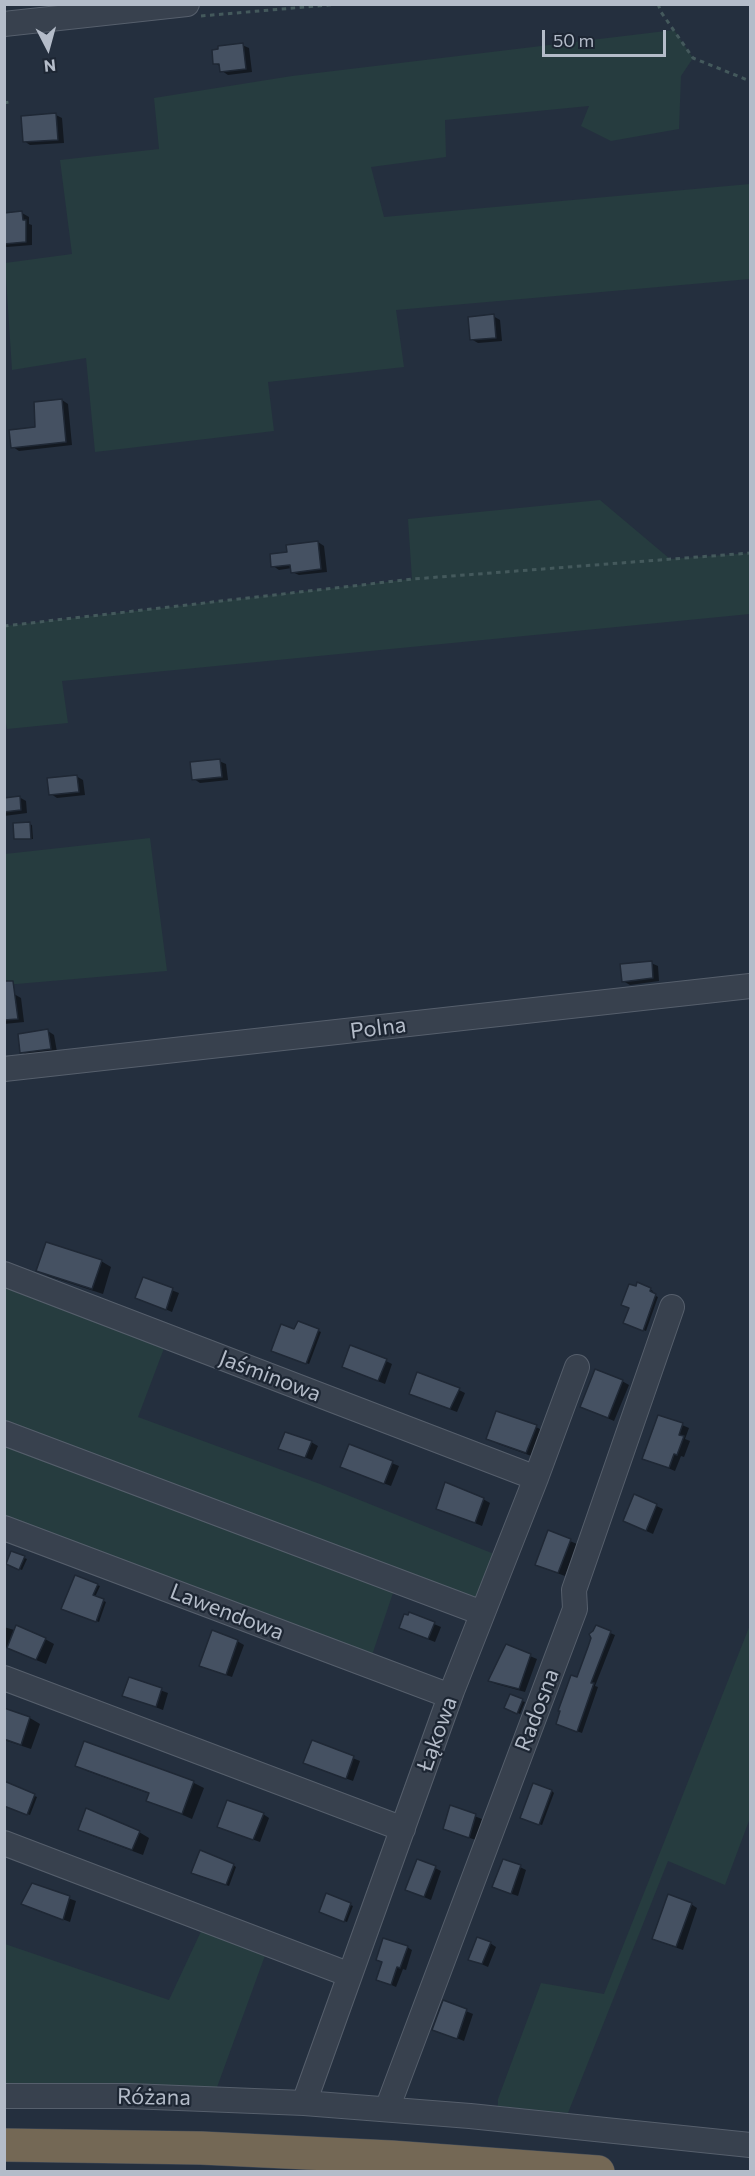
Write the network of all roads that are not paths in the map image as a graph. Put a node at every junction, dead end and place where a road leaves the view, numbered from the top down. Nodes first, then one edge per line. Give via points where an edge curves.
1 (187, 4) edge
2 (4, 24) edge
3 (750, 986) edge
4 (4, 1069) edge
5 (4, 1274) edge
6 (672, 1307) dead end
7 (577, 1367) dead end
8 (4, 1433) edge
9 (536, 1478) junction
10 (4, 1528) edge
11 (483, 1613) junction
12 (4, 1678) edge
13 (450, 1696) junction
14 (403, 1829) junction
15 (4, 1843) edge
16 (350, 1975) junction
17 (4, 2096) edge
18 (304, 2103) junction
19 (387, 2109) junction
20 (4, 2145) edge
21 (750, 2145) edge
22 (598, 2172) edge

1 - 2 street
3 - 4 street, Polna
5 - 9 street, Jaśminowa
6 - 19 street, Radosna via 574,1590 575,1609
7 - 9 street, Łąkowa
8 - 11 street
9 - 11 street, Łąkowa
10 - 13 street, Lawendowa
11 - 13 street, Łąkowa
12 - 14 street
13 - 14 street, Łąkowa
14 - 16 street, Łąkowa
15 - 16 street
16 - 18 street, Łąkowa
17 - 18 street, Różana
18 - 19 street, Różana
19 - 21 street, Różana
20 - 22 highway via 213,2148

